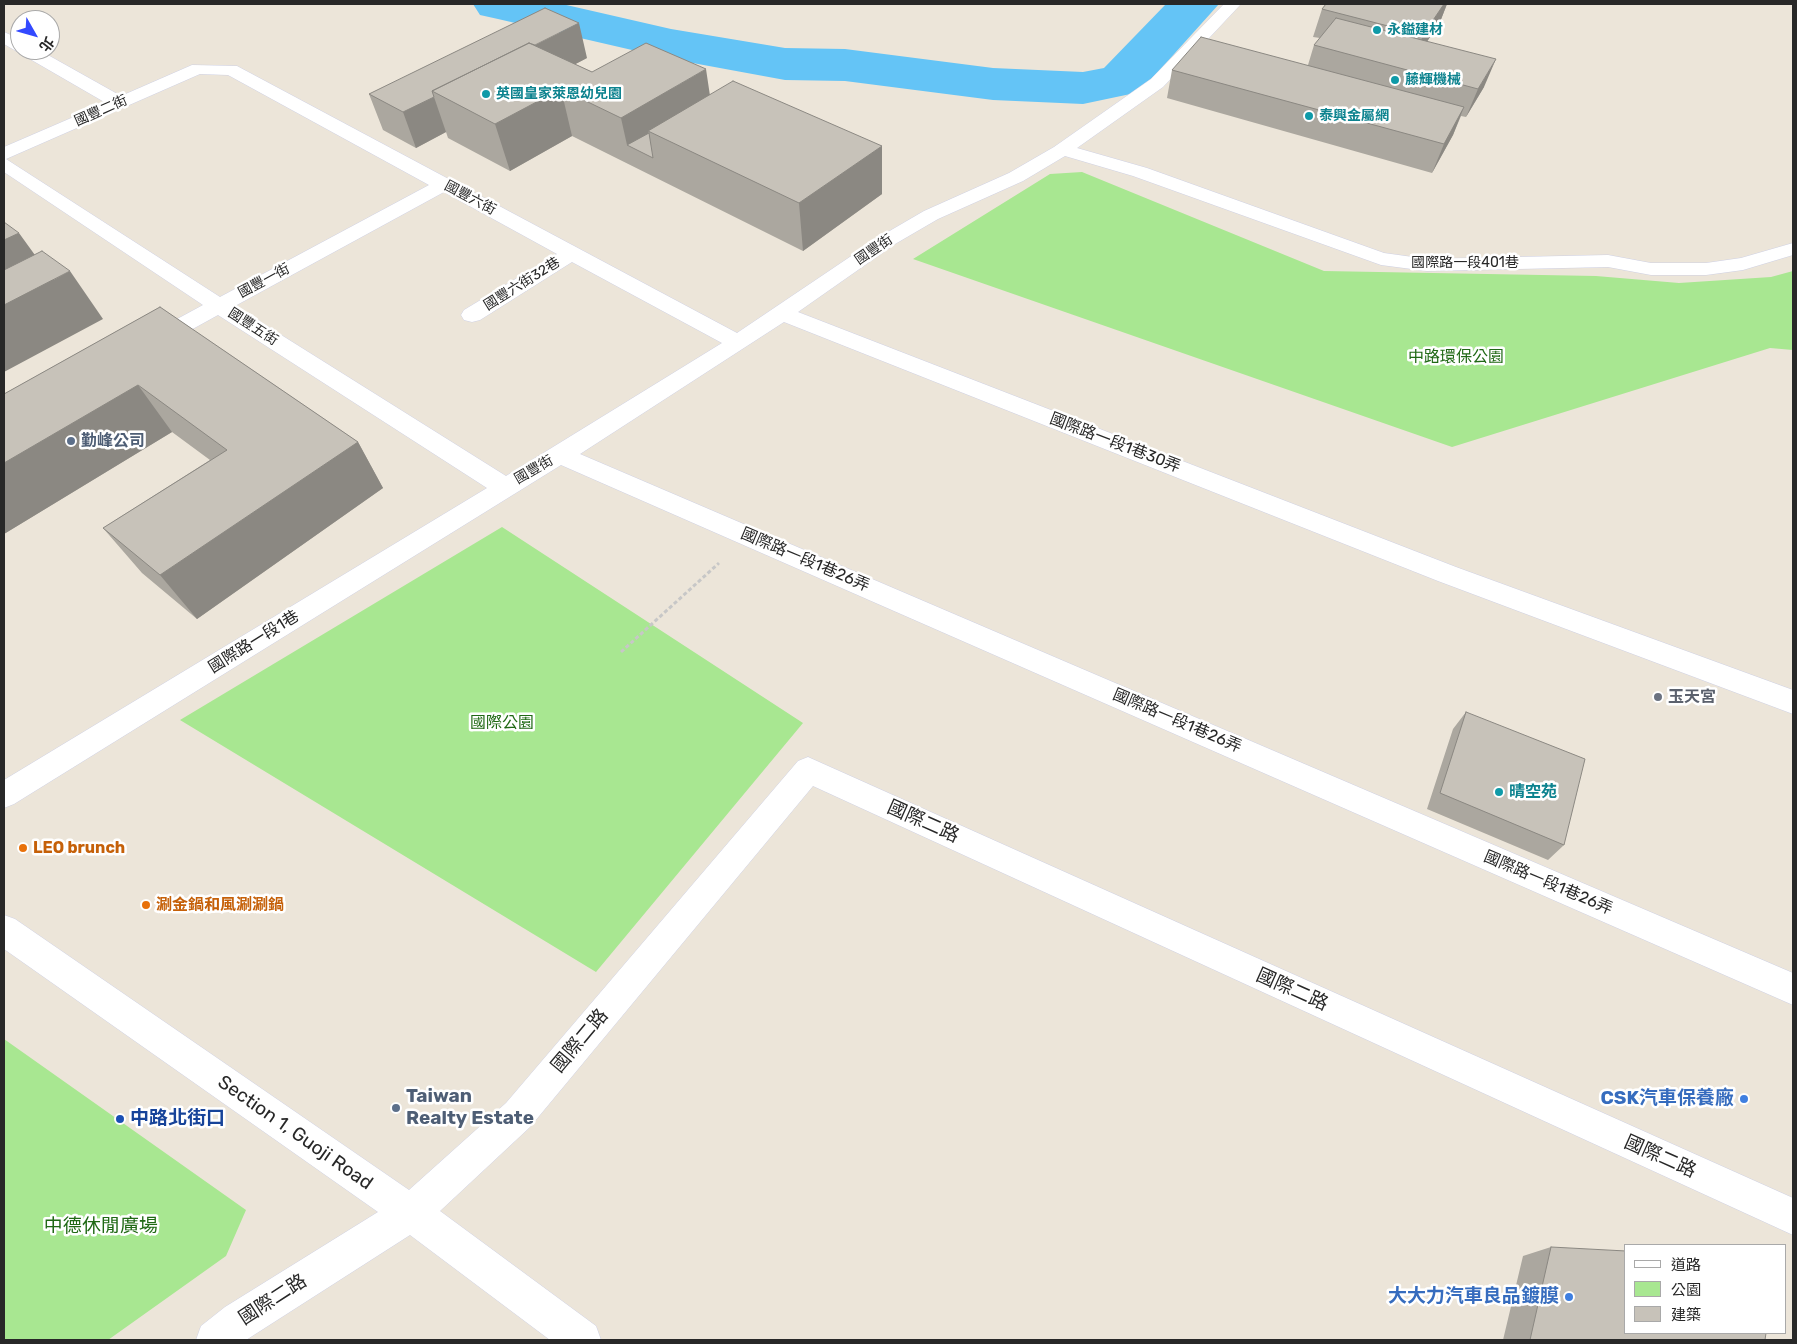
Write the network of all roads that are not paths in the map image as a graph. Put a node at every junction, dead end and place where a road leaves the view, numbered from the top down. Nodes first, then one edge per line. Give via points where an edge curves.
1 (1233, 4) edge
2 (45, 60) edge
3 (198, 69) joint
4 (120, 103) junction
5 (1062, 150) junction
6 (4, 154) edge
7 (4, 164) edge
8 (445, 184) junction
9 (1793, 249) edge
10 (573, 253) junction
11 (219, 306) junction
12 (782, 313) junction
13 (472, 315) dead end
14 (738, 343) junction
15 (133, 352) edge
16 (560, 455) junction
17 (504, 487) junction
18 (1793, 702) edge
19 (4, 795) edge
20 (4, 930) edge
21 (1793, 989) edge
22 (411, 1213) junction
23 (1793, 1218) edge
24 (215, 1340) edge
25 (582, 1340) edge

1 - 5 street, 國豐街 via 1156,83
2 - 4 street
3 - 4 street, 國豐二街
3 - 8 street, 國豐六街 via 231,70
4 - 6 street, 國豐二街
5 - 9 street, 國際路一段401巷 via 1140,172 1381,259 1399,262 1427,265 1608,261 1651,269 1706,269 1743,264
5 - 12 street, 國豐街 via 1016,178 931,214
7 - 11 street, 國豐五街
8 - 10 street, 國豐六街
8 - 11 street, 國豐一街
10 - 13 street, 國豐六街32巷
10 - 14 street, 國豐六街
11 - 15 street, 國豐一街
11 - 17 street, 國豐五街
12 - 14 street, 國豐街
12 - 18 street, 國際路一段1巷30弄 via 1448,574
14 - 16 street, 國豐街
16 - 17 street, 國豐街
16 - 21 street, 國際路一段1巷26弄
17 - 19 street, 國際路一段1巷
20 - 22 street, Section 1, Guoji Road
22 - 23 street, 國際二路 via 518,1115 808,770
22 - 24 street, 國際二路 via 239,1321
22 - 25 street, Section 1, Guoji Road

